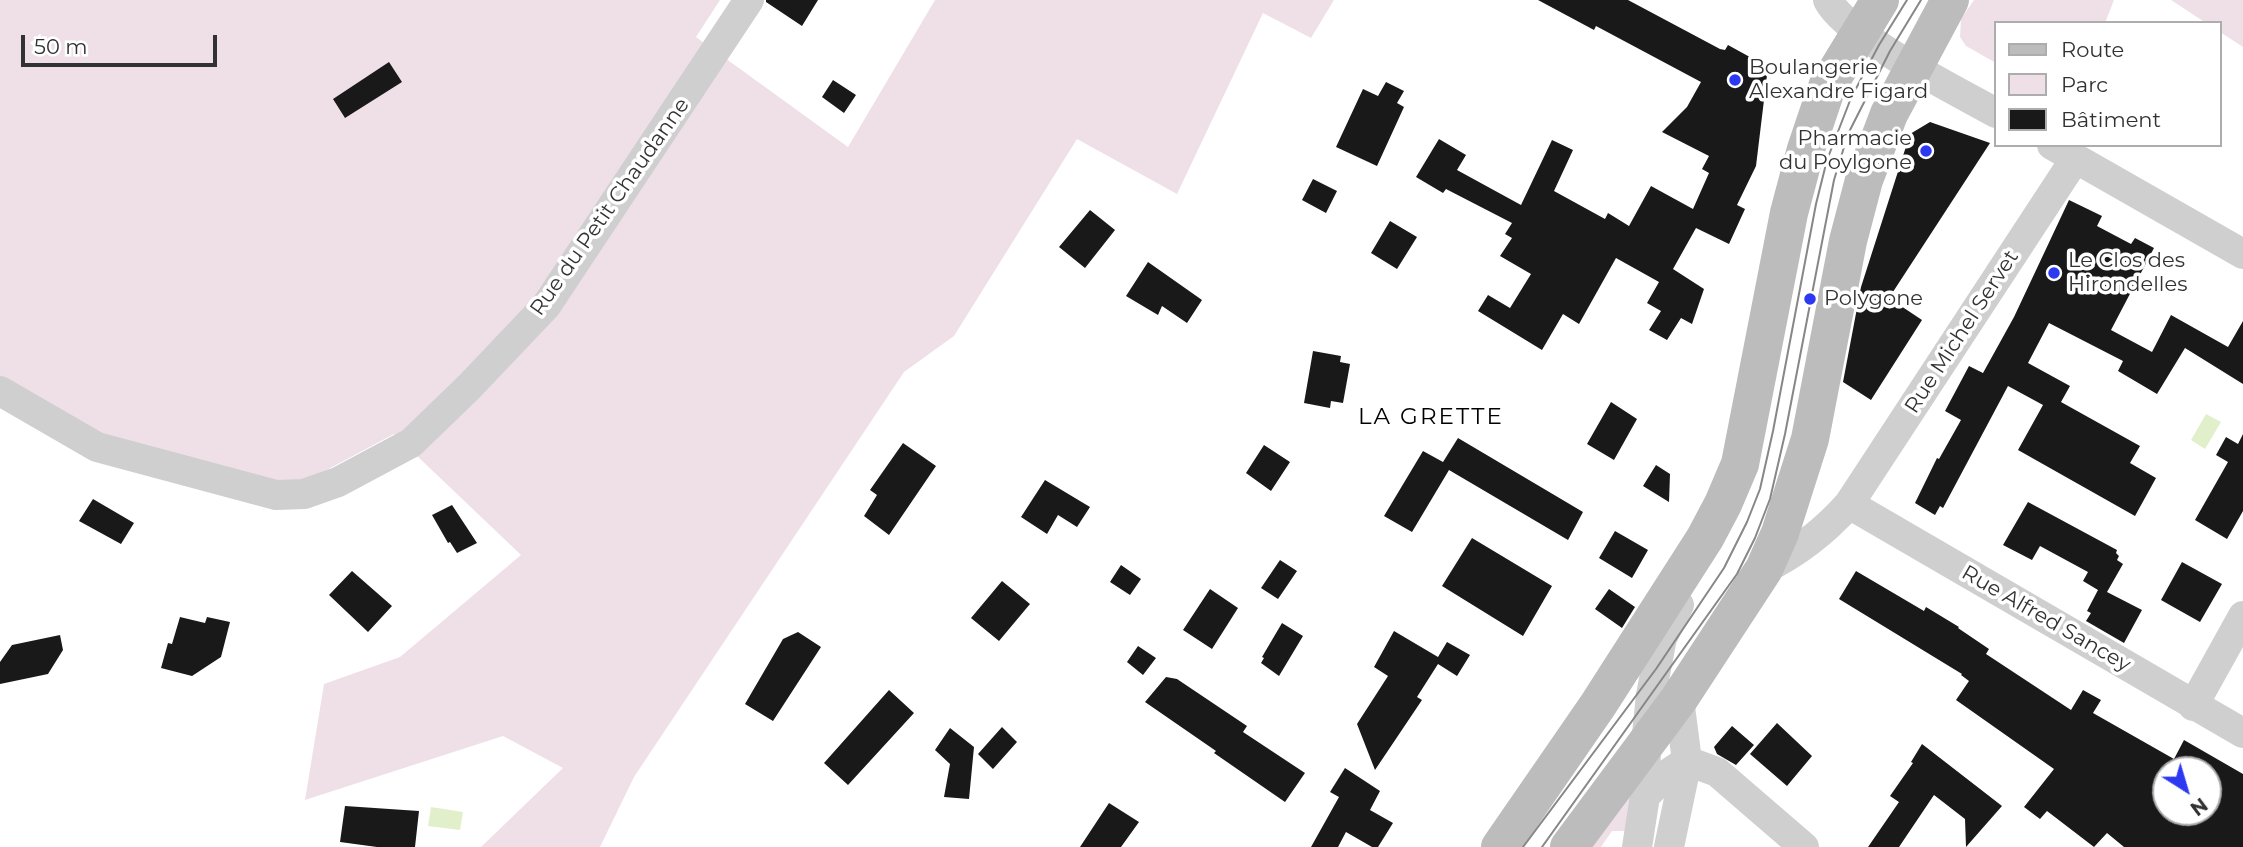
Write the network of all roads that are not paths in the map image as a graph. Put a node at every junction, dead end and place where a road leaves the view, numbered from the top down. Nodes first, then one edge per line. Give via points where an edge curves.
1 (749, 0) edge
2 (1828, 0) edge
3 (1880, 0) edge
4 (1950, 0) edge
5 (1859, 33) junction
6 (1913, 65) junction
7 (1994, 112) edge
8 (2063, 152) edge
9 (2243, 254) edge
10 (0, 391) edge
11 (1723, 504) junction
12 (1849, 504) junction
13 (1764, 569) junction
14 (2243, 616) edge
15 (1679, 699) junction
16 (2193, 706) junction
17 (2243, 733) edge
18 (1646, 744) junction
19 (1687, 761) junction
20 (1645, 796) junction
21 (1500, 847) edge
22 (1569, 847) edge
23 (1637, 847) edge
24 (1668, 847) edge
25 (1804, 847) edge

1 - 10 street, Rue du Petit Chaudanne via 546,306 411,443 338,481 304,494 276,495 97,447
2 - 5 street via 1836,14
3 - 5 main road
4 - 6 main road
5 - 6 street
5 - 11 main road via 1827,87 1806,149 1740,464
6 - 7 street
6 - 13 main road via 1864,180 1810,439
8 - 9 street
8 - 12 street, Rue Michel Servet
11 - 18 street via 1714,538 1662,638
11 - 21 main road via 1598,705
12 - 13 street, Rue Michel Servet via 1790,556
12 - 16 street, Rue Alfred Sancey
13 - 15 main road
14 - 16 street
15 - 18 main road
15 - 19 street
16 - 17 street, Rue Alfred Sancey
18 - 20 street
18 - 22 main road
19 - 20 street
19 - 24 street
19 - 25 street via 1717,772
20 - 23 street

